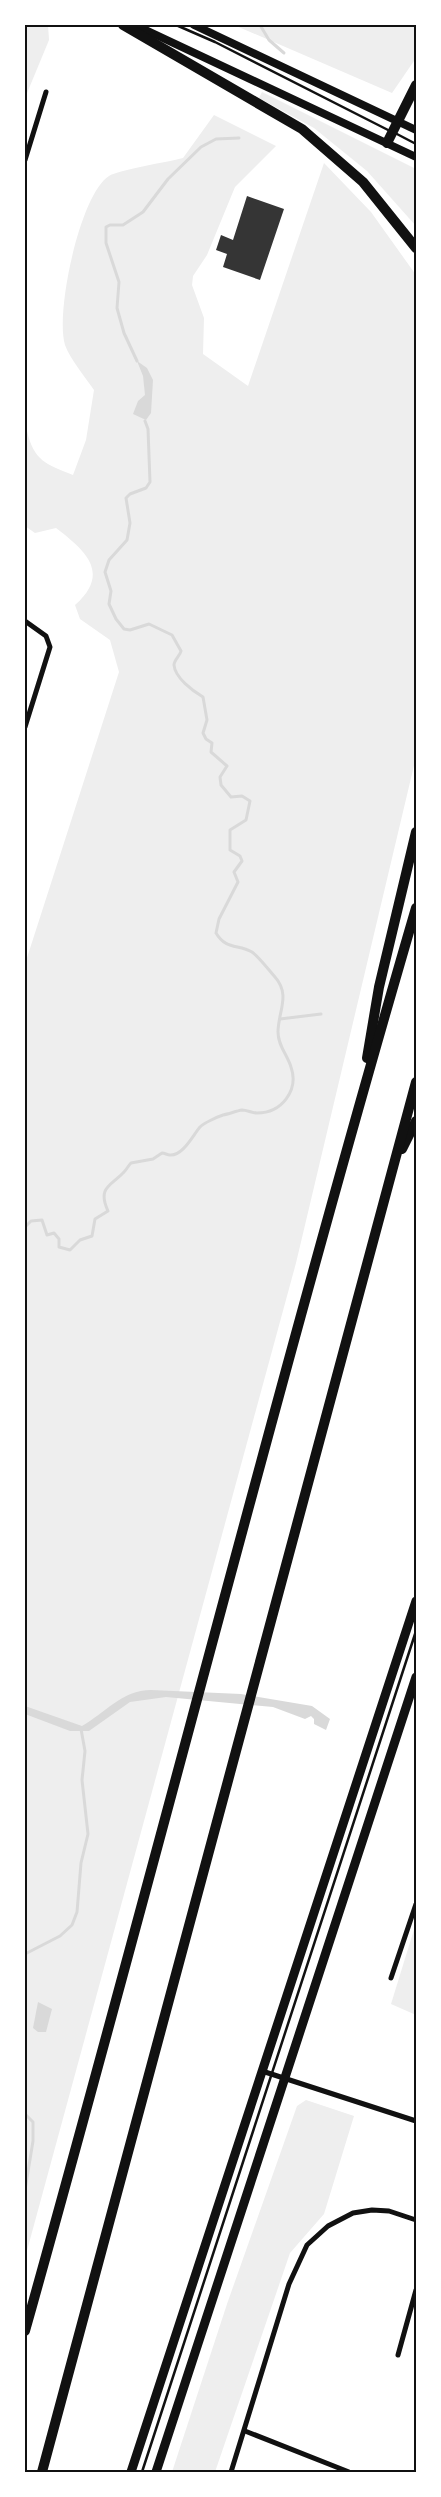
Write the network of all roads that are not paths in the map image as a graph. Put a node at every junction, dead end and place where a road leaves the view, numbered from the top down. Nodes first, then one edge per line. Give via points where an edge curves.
1 (123, 25) edge
2 (135, 25) edge
3 (176, 25) edge
4 (194, 25) edge
5 (416, 85) edge
6 (46, 92) dead end
7 (398, 121) junction
8 (416, 130) edge
9 (393, 132) junction
10 (387, 142) junction
11 (416, 144) edge
12 (416, 157) edge
13 (25, 160) edge
14 (416, 248) edge
15 (25, 622) edge
16 (25, 727) edge
17 (416, 832) edge
18 (416, 908) edge
19 (416, 1082) edge
20 (357, 1115) junction
21 (416, 1121) edge
22 (391, 1173) junction
23 (416, 1602) edge
24 (416, 1631) edge
25 (416, 1677) edge
26 (416, 1904) edge
27 (391, 1978) dead end
28 (262, 2071) junction
29 (272, 2074) junction
30 (285, 2079) junction
31 (416, 2121) edge
32 (416, 2220) edge
33 (416, 2290) edge
34 (25, 2331) edge
35 (398, 2355) dead end
36 (245, 2431) junction
37 (42, 2472) edge
38 (131, 2472) edge
39 (142, 2472) edge
40 (156, 2472) edge
41 (231, 2472) edge
42 (350, 2472) edge

1 - 14 highway via 302,129 363,182
2 - 10 main road
3 - 9 lane
4 - 7 main road
5 - 7 highway
6 - 13 street
7 - 8 main road
7 - 9 highway
9 - 10 highway
9 - 11 lane
10 - 12 main road
15 - 16 street via 46,636 50,647
17 - 20 highway via 379,987
18 - 20 highway
19 - 22 highway
20 - 34 highway via 109,2034
21 - 22 highway
22 - 37 highway
23 - 28 main road
24 - 29 lane
25 - 30 main road
26 - 27 street
28 - 29 street
28 - 38 main road
29 - 30 street
29 - 39 lane
30 - 31 street
30 - 40 main road
32 - 36 street via 389,2211 353,2213 328,2226 307,2246 289,2284
33 - 35 street
36 - 41 street
36 - 42 street

